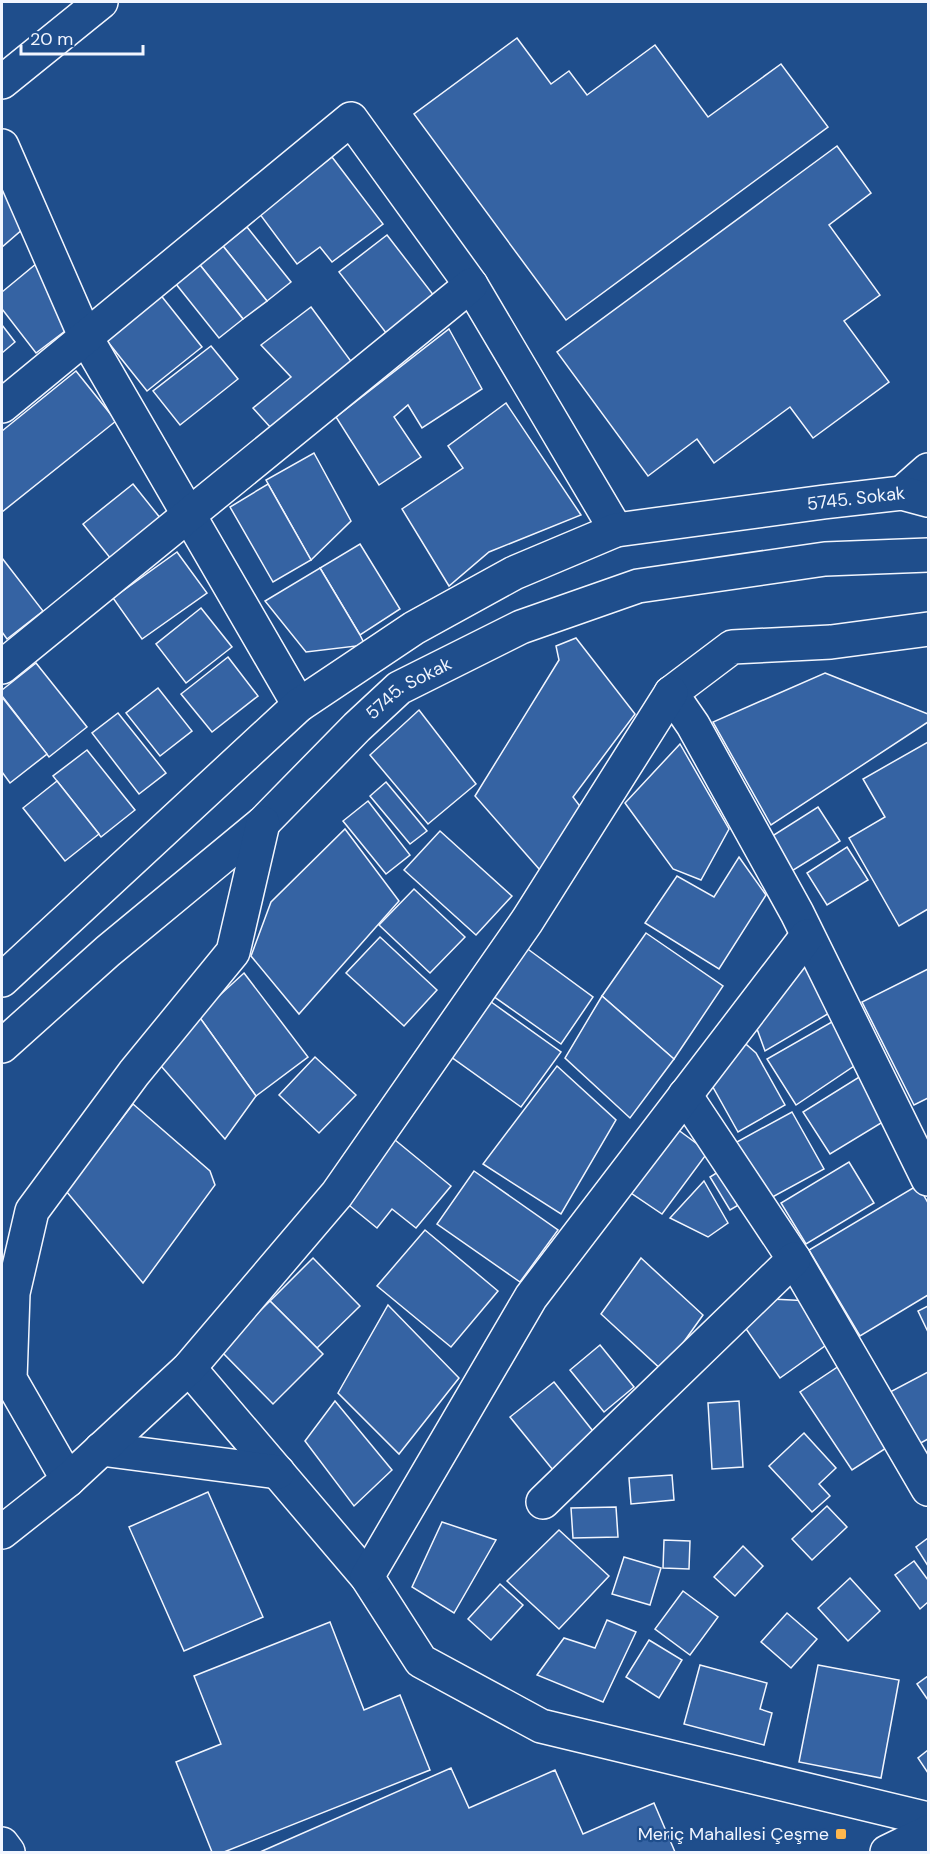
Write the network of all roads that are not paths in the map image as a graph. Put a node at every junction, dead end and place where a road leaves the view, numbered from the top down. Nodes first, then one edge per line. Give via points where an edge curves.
1 (101, 2) edge
2 (2, 82) edge
3 (2, 146) edge
4 (471, 285) junction
5 (85, 336) junction
6 (2, 406) edge
7 (928, 470) edge
8 (915, 496) edge
9 (188, 515) junction
10 (616, 530) junction
11 (928, 555) edge
12 (928, 629) edge
13 (2, 667) edge
14 (671, 693) junction
15 (299, 705) junction
16 (263, 823) junction
17 (807, 936) junction
18 (2, 980) edge
19 (2, 1046) edge
20 (685, 1095) junction
21 (918, 1131) edge
22 (928, 1179) edge
23 (32, 1211) junction
24 (2, 1224) edge
25 (794, 1259) junction
26 (189, 1368) junction
27 (101, 1449) junction
28 (278, 1472) junction
29 (68, 1480) junction
30 (928, 1489) edge
31 (543, 1502) dead end
32 (2, 1532) edge
33 (367, 1577) junction
34 (928, 1819) edge
35 (928, 1832) edge
36 (2, 1844) edge
37 (8, 1852) edge
38 (887, 1852) edge

1 - 2 street
3 - 5 street
4 - 5 street via 351,119
4 - 9 street
4 - 10 street
5 - 6 street
5 - 9 street
7 - 8 street
8 - 10 street, 5745. Sokak via 824,502
9 - 13 street
9 - 15 street
10 - 15 street, 5745. Sokak via 504,579 414,628
11 - 16 street, 5745. Sokak via 825,559 638,586 521,627 399,688
12 - 14 street via 831,642 732,647
14 - 17 street via 693,725
14 - 26 street via 527,921 337,1194
15 - 18 street, 5745. Sokak
16 - 19 street, 5745. Sokak via 108,951
16 - 23 street via 232,952 134,1073
17 - 20 street
17 - 21 street
20 - 25 street
20 - 33 street via 531,1297
21 - 22 street
23 - 24 street
23 - 29 street via 13,1293 10,1379
25 - 30 street
25 - 31 street
26 - 27 street
26 - 28 street
27 - 28 street
27 - 29 street
28 - 33 street
29 - 32 street
33 - 34 street via 422,1661 541,1726
35 - 38 street
36 - 37 street

